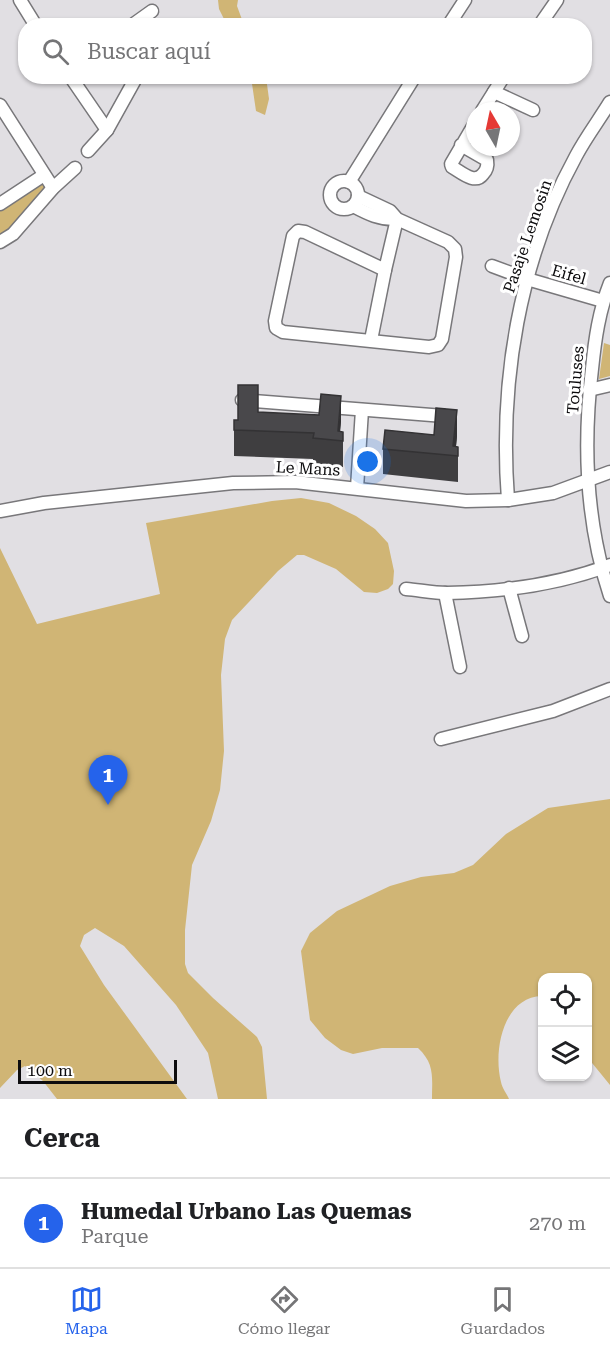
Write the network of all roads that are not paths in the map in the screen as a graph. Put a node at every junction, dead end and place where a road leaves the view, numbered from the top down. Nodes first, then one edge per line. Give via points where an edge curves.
1 (20, 0) edge
2 (465, 0) edge
3 (557, 0) edge
4 (152, 11) dead end
5 (31, 18) edge
6 (142, 18) edge
7 (453, 18) edge
8 (545, 18) edge
9 (75, 84) edge
10 (133, 84) edge
11 (410, 84) edge
12 (499, 84) edge
13 (494, 92) junction
14 (488, 102) edge
15 (610, 102) edge
16 (532, 110) dead end
17 (2, 113) edge
18 (107, 130) junction
19 (466, 137) edge
20 (461, 145) dead end
21 (88, 151) dead end
22 (75, 168) dead end
23 (44, 175) junction
24 (349, 182) junction
25 (53, 188) junction
26 (356, 201) junction
27 (0, 204) edge
28 (397, 219) junction
29 (0, 242) edge
30 (492, 266) dead end
31 (385, 270) junction
32 (527, 279) junction
33 (610, 283) edge
34 (603, 301) junction
35 (596, 331) junction
36 (610, 335) edge
37 (371, 340) junction
38 (610, 385) edge
39 (589, 390) junction
40 (241, 400) edge
41 (362, 410) junction
42 (444, 416) edge
43 (610, 472) edge
44 (587, 481) junction
45 (357, 488) junction
46 (508, 500) junction
47 (0, 511) edge
48 (605, 566) edge
49 (509, 588) junction
50 (406, 589) dead end
51 (445, 593) junction
52 (610, 596) edge
53 (522, 636) dead end
54 (460, 667) dead end
55 (610, 689) edge
56 (441, 739) dead end

1 - 5 street
2 - 7 street
3 - 8 street
4 - 6 street
9 - 18 street
10 - 18 street
11 - 24 street
12 - 13 street
13 - 14 street
13 - 16 street
15 - 32 street, Pasaje Lemosin via 564,178
17 - 23 street
18 - 21 street
19 - 20 street
22 - 25 street
23 - 25 street
23 - 27 street
24 - 26 street via 357,190
24 - 26 street via 337,183 330,198 342,210
25 - 29 street via 13,234
26 - 28 street via 372,216
28 - 31 street
28 - 37 street via 448,242 455,249 442,339 438,345 429,347
30 - 32 street, Eifel
31 - 37 street
31 - 37 street via 305,232 298,231 293,236 276,328 283,332
32 - 34 street, Eifel
32 - 46 street, Pasaje Lemosin via 508,383
33 - 34 street, Touluses
34 - 35 street, Touluses
35 - 36 street
35 - 39 street, Touluses
38 - 39 street
39 - 44 street, Touluses
40 - 41 street
41 - 42 street
41 - 45 street
43 - 44 street, Le Mans
44 - 46 street, Le Mans via 546,495
44 - 48 street, Touluses
45 - 46 street, Le Mans via 466,501
45 - 47 street, Le Mans via 295,482 233,483
48 - 49 street via 567,578
48 - 52 street, Touluses
49 - 51 street
49 - 53 street
50 - 51 street
51 - 54 street
55 - 56 street via 553,711

